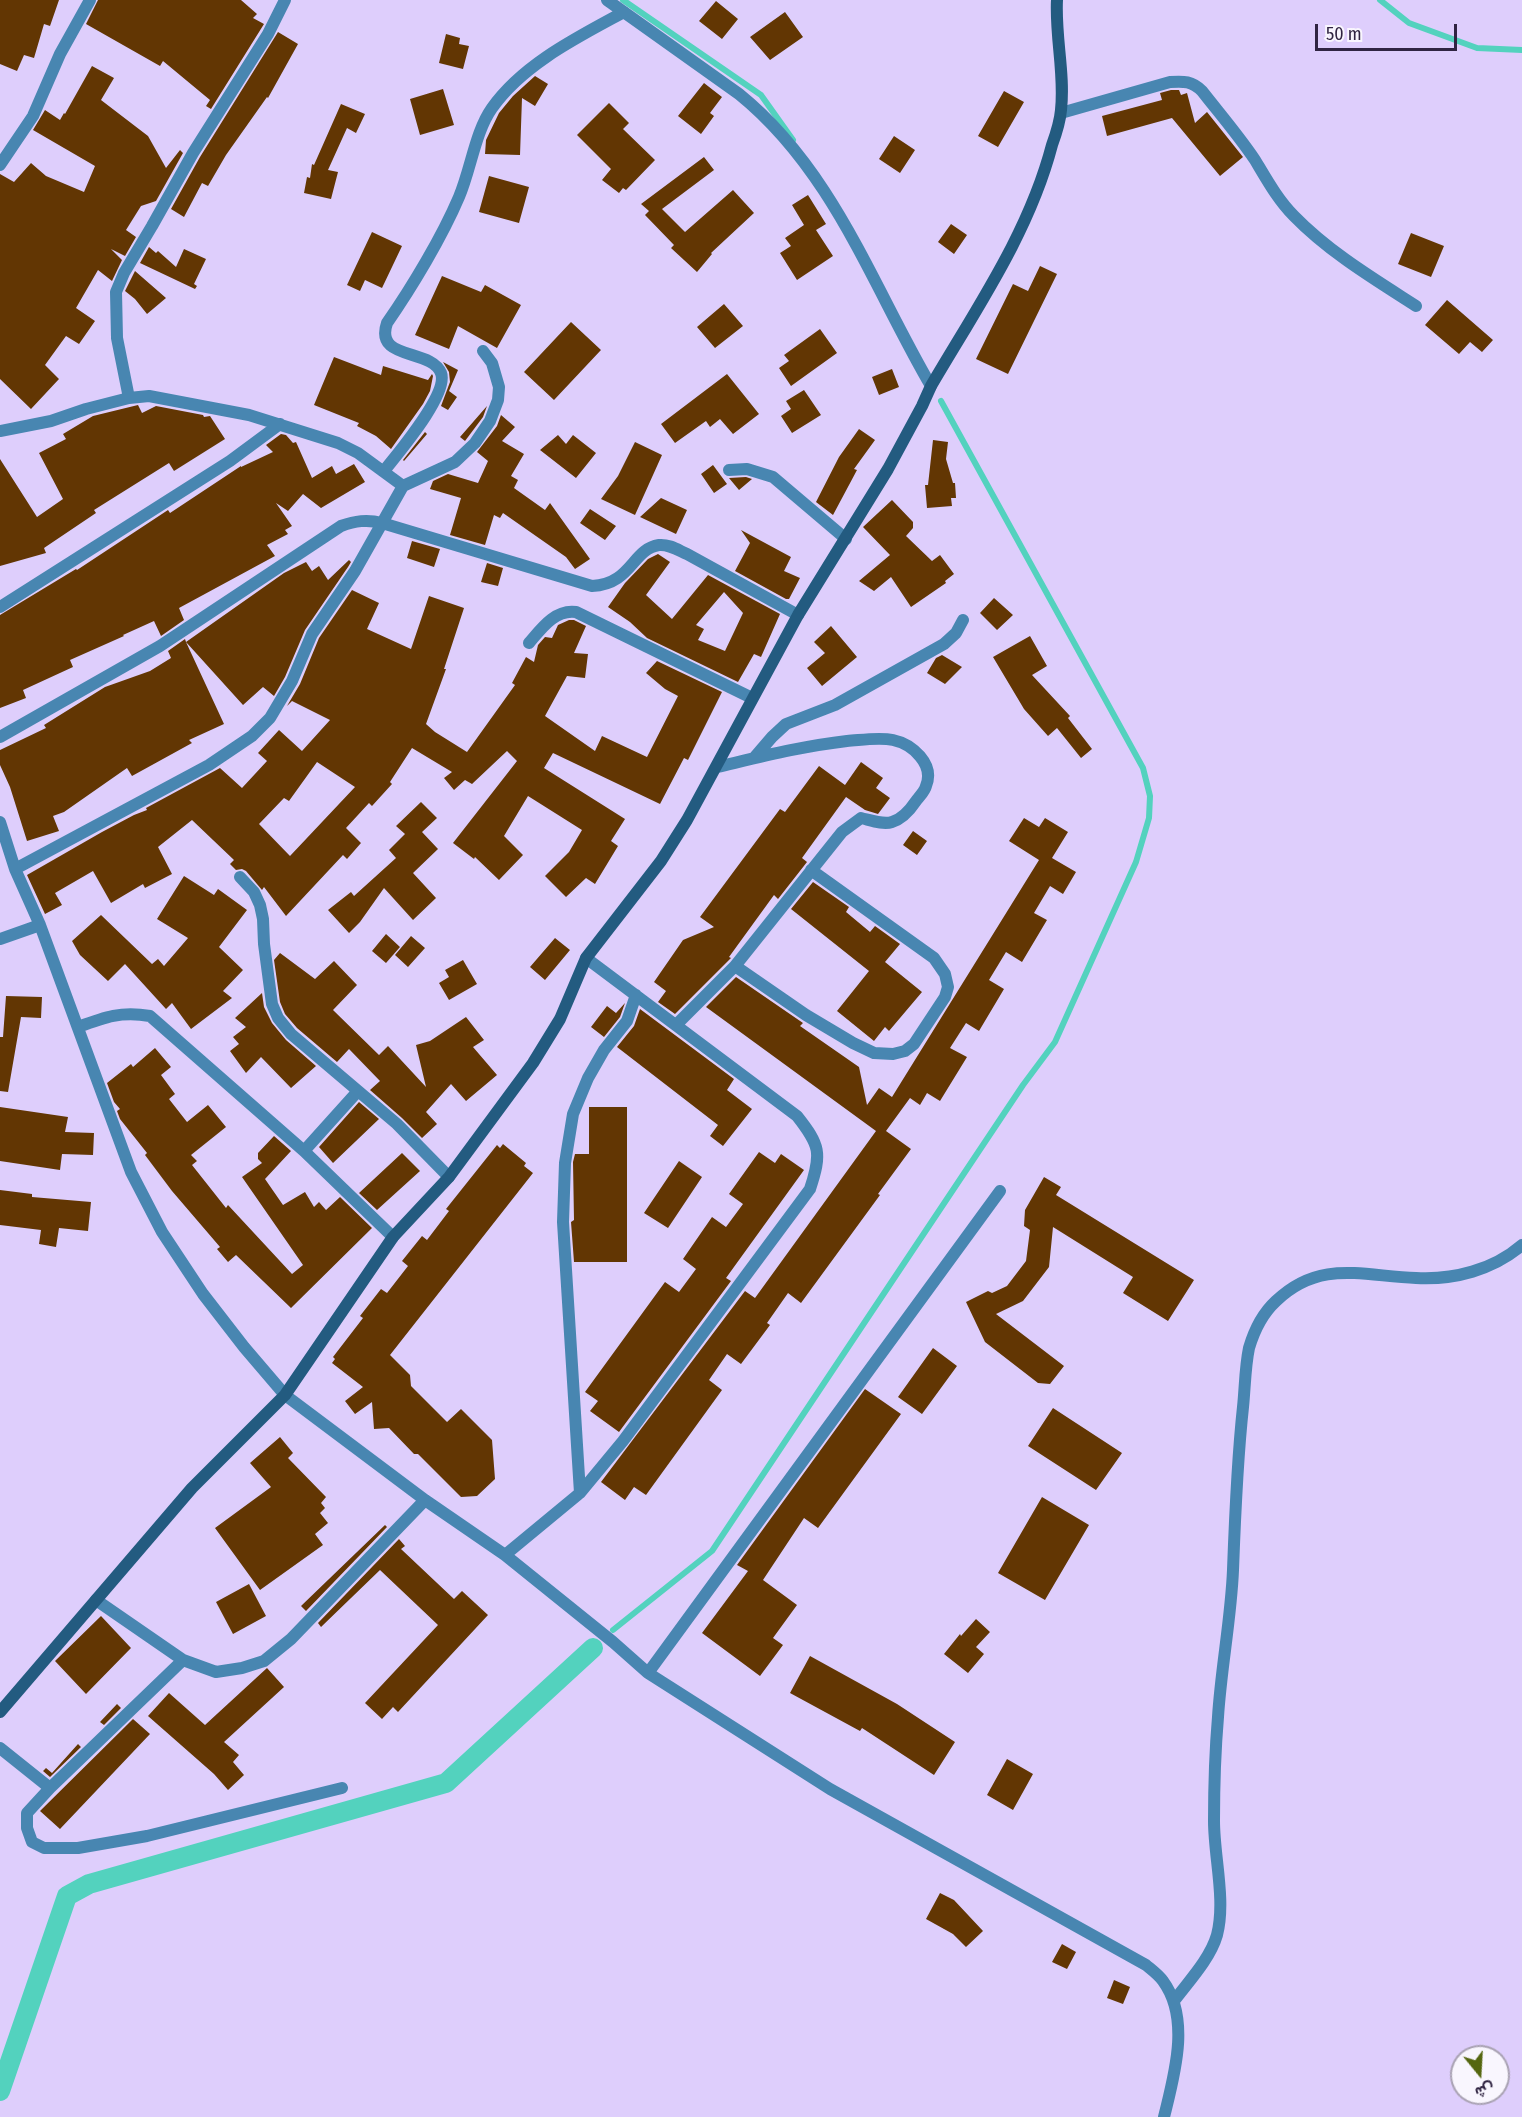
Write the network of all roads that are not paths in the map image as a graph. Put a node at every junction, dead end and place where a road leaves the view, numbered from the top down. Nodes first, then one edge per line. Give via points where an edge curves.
1 (90, 0) edge
2 (285, 0) edge
3 (607, 0) edge
4 (1057, 0) edge
5 (624, 12) junction
6 (1061, 113) junction
7 (0, 165) edge
8 (1416, 306) dead end
9 (483, 351) dead end
10 (931, 386) junction
11 (129, 398) junction
12 (280, 424) junction
13 (0, 431) edge
14 (729, 470) dead end
15 (384, 471) junction
16 (403, 486) junction
17 (382, 523) junction
18 (846, 539) junction
19 (0, 607) edge
20 (798, 615) junction
21 (963, 620) dead end
22 (529, 643) dead end
23 (753, 698) junction
24 (0, 737) edge
25 (754, 758) junction
26 (717, 767) junction
27 (0, 822) edge
28 (4, 844) edge
29 (15, 869) junction
30 (811, 870) junction
31 (240, 877) dead end
32 (40, 925) junction
33 (0, 939) edge
34 (586, 958) junction
35 (735, 966) junction
36 (636, 995) junction
37 (676, 1025) junction
38 (78, 1027) junction
39 (358, 1091) junction
40 (304, 1151) junction
41 (449, 1177) junction
42 (1000, 1191) dead end
43 (393, 1237) junction
44 (1522, 1245) edge
45 (285, 1395) junction
46 (580, 1493) junction
47 (425, 1500) junction
48 (505, 1556) junction
49 (96, 1600) junction
50 (183, 1660) junction
51 (648, 1673) junction
52 (0, 1712) edge
53 (0, 1748) edge
54 (50, 1788) junction
55 (342, 1788) dead end
56 (1174, 2001) junction
57 (1164, 2117) edge

1 - 7 street via 60,54 33,116
2 - 11 street via 116,292 117,338
3 - 5 street
4 - 6 main road via 1063,80
5 - 10 street via 740,94 795,148 824,188
5 - 15 street via 560,46 508,89 492,108 460,196 384,331 388,343 433,363 442,376 429,411
6 - 8 street via 1170,82 1195,84 1293,216 1316,237
6 - 10 main road via 1031,210
9 - 16 street via 492,363 500,387 490,421 455,462
10 - 18 main road
11 - 12 street via 175,400
11 - 13 street
12 - 15 street via 338,443
12 - 19 street via 230,461
14 - 18 street via 747,469 773,477
15 - 16 street
16 - 17 street
17 - 20 street via 591,586 616,581 652,548 669,546
17 - 24 street via 369,520 341,526 160,646
17 - 29 street via 355,572 312,634 292,681 270,718 252,736 209,765
18 - 20 main road
20 - 23 main road
21 - 25 street via 944,644 835,705 786,724
22 - 23 street via 557,615 567,610 576,612
23 - 26 main road
25 - 26 street
25 - 30 street via 864,739 892,740 911,746 920,756 926,786 910,811 891,823 861,818 853,822
26 - 34 main road via 661,861
27 - 28 street
28 - 29 street
29 - 32 street
30 - 35 street
30 - 35 street via 934,958 945,974 945,997 914,1044 893,1054 873,1053 806,1015
31 - 39 street via 260,905 272,1004 278,1018 291,1034
32 - 33 street
32 - 38 street
34 - 36 street
34 - 41 main road via 560,1019 534,1063
35 - 37 street
36 - 37 street
36 - 46 street via 627,1021 588,1078 573,1114 565,1163 563,1222
37 - 46 street via 797,1116 813,1136 818,1152 817,1169 810,1189 630,1432
38 - 40 street via 106,1016 150,1016
38 - 45 street via 131,1172 162,1232 210,1303
39 - 40 street
39 - 41 street
40 - 43 street
41 - 43 main road
42 - 51 street
43 - 45 main road
44 - 56 street via 1485,1268 1445,1277 1324,1274 1288,1290 1258,1325 1249,1349 1238,1449 1233,1572 1218,1718 1214,1824 1217,1936
45 - 47 street
45 - 49 main road via 192,1488
46 - 48 street
47 - 48 street
47 - 50 street via 291,1639 264,1660 216,1672
48 - 51 street
49 - 50 street
49 - 52 main road
50 - 54 street
51 - 56 street via 830,1789 1135,1957 1163,1981
53 - 54 street
54 - 55 street via 27,1813 32,1842 44,1848 78,1848 147,1836
56 - 57 street via 1176,2058

